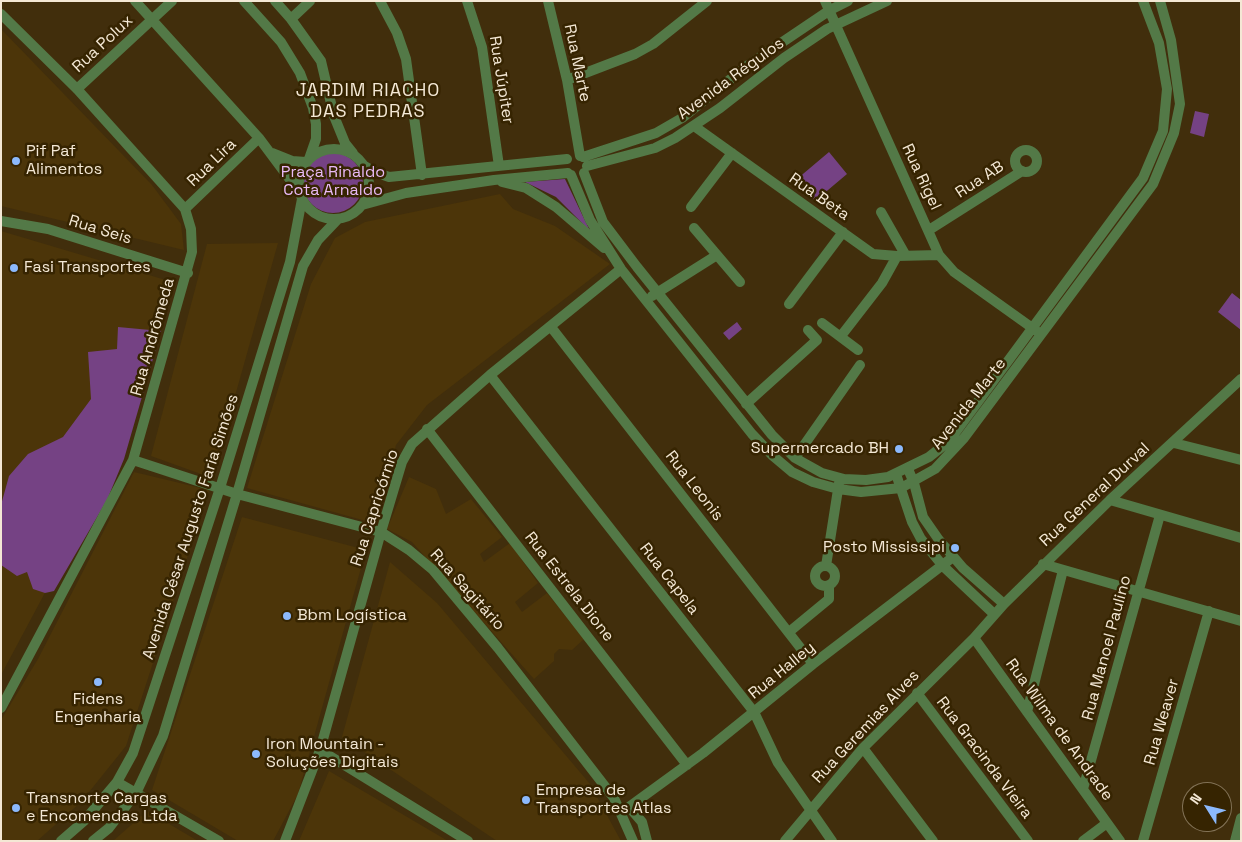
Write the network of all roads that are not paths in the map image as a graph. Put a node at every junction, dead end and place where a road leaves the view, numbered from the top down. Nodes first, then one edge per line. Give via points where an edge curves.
1 (134, 1) edge
2 (172, 1) edge
3 (244, 1) edge
4 (275, 1) edge
5 (310, 1) edge
6 (380, 1) edge
7 (467, 1) edge
8 (560, 1) edge
9 (706, 1) edge
10 (848, 1) edge
11 (887, 1) edge
12 (1143, 1) edge
13 (1160, 1) edge
14 (549, 3) edge
15 (828, 6) edge
16 (1, 14) edge
17 (291, 19) junction
18 (152, 20) junction
19 (836, 24) junction
20 (1171, 40) junction
21 (1159, 43) junction
22 (567, 80) junction
23 (77, 89) junction
24 (694, 126) junction
25 (259, 138) junction
26 (272, 153) junction
27 (732, 153) junction
28 (355, 156) junction
29 (308, 160) junction
30 (579, 161) junction
31 (363, 165) junction
32 (499, 166) junction
33 (1022, 171) dead end
34 (570, 174) junction
35 (422, 175) junction
36 (494, 180) junction
37 (1134, 192) junction
38 (301, 196) junction
39 (1143, 198) junction
40 (362, 205) junction
41 (691, 207) dead end
42 (185, 210) junction
43 (881, 212) dead end
44 (338, 219) junction
45 (1, 221) edge
46 (694, 228) dead end
47 (929, 230) junction
48 (843, 232) junction
49 (611, 254) junction
50 (717, 255) junction
51 (939, 255) junction
52 (901, 256) junction
53 (620, 269) junction
54 (188, 273) junction
55 (740, 282) dead end
56 (657, 292) junction
57 (646, 301) junction
58 (788, 304) dead end
59 (822, 323) dead end
60 (551, 326) junction
61 (808, 330) dead end
62 (1037, 332) junction
63 (841, 336) junction
64 (858, 350) dead end
65 (860, 365) dead end
66 (490, 375) junction
67 (1241, 379) edge
68 (746, 404) junction
69 (427, 429) junction
70 (1174, 443) junction
71 (795, 458) junction
72 (133, 460) junction
73 (1241, 460) edge
74 (908, 469) junction
75 (896, 474) junction
76 (840, 478) junction
77 (914, 482) junction
78 (220, 488) junction
79 (901, 488) junction
80 (838, 489) junction
81 (237, 494) junction
82 (1110, 500) junction
83 (1160, 515) junction
84 (381, 532) junction
85 (1241, 538) edge
86 (953, 557) junction
87 (1043, 564) junction
88 (826, 566) junction
89 (943, 566) junction
90 (1062, 570) junction
91 (828, 586) junction
92 (1138, 590) junction
93 (1004, 604) junction
94 (1209, 611) junction
95 (994, 614) junction
96 (1241, 621) edge
97 (789, 632) junction
98 (974, 638) junction
99 (813, 664) junction
100 (917, 693) junction
101 (1, 708) edge
102 (754, 712) junction
103 (1028, 712) junction
104 (863, 748) junction
105 (320, 750) junction
106 (687, 765) junction
107 (117, 782) junction
108 (1083, 790) junction
109 (136, 794) junction
110 (626, 810) junction
111 (809, 810) junction
112 (1241, 818) edge
113 (1107, 823) junction
114 (61, 841) edge
115 (93, 841) edge
116 (219, 841) edge
117 (285, 841) edge
118 (468, 841) edge
119 (633, 841) edge
120 (647, 841) edge
121 (785, 841) edge
122 (832, 841) edge
123 (933, 841) edge
124 (1028, 841) edge
125 (1083, 841) edge
126 (1120, 841) edge
127 (1143, 841) edge
128 (1234, 841) edge

1 - 18 street
2 - 18 street, Rua Polux
3 - 29 street via 281,42 300,73 316,124 316,139
4 - 17 street
5 - 17 street
6 - 35 street via 406,59
7 - 32 street, Rua Júpiter via 482,47
8 - 14 street
9 - 22 street via 641,50
10 - 15 street, Avenida Régulos
11 - 19 street, Avenida Régulos
12 - 21 street, Avenida Marte
13 - 20 street, Avenida Marte
14 - 22 street, Rua Marte
15 - 19 street, Rua Rigel
15 - 30 street, Avenida Régulos via 682,118 656,133
16 - 23 street, Rua Andrômeda
17 - 28 street via 321,60 339,132
18 - 23 street, Rua Polux
18 - 25 street
19 - 24 street, Avenida Régulos via 784,58
19 - 47 street, Rua Rigel
20 - 21 street
20 - 39 street, Avenida Marte via 1180,104 1178,120 1159,172
21 - 37 street, Avenida Marte via 1167,89 1165,121 1151,162
22 - 30 street, Rua Marte
23 - 42 street, Rua Andrômeda
24 - 27 street, Rua Beta
24 - 30 street, Avenida Régulos via 655,148
25 - 26 street
25 - 42 street, Rua Lira
26 - 29 street via 292,161
26 - 38 street
27 - 41 street
27 - 48 street, Rua Beta
28 - 29 street via 336,149 317,153
28 - 31 street
29 - 38 street via 298,182
30 - 32 street, Avenida Régulos
30 - 34 street via 578,176
30 - 34 street, Avenida Marte via 565,166
30 - 56 street, Avenida Marte via 603,222
31 - 35 street, Avenida Régulos via 389,177
31 - 40 street via 369,185
32 - 35 street, Avenida Régulos
33 - 47 street, Rua AB
34 - 36 street
34 - 49 street, Avenida Marte via 590,220
36 - 40 street via 406,193
36 - 49 street via 526,188 549,202
37 - 39 street
37 - 62 street, Avenida Marte
38 - 44 street via 317,215
38 - 78 street, Avenida César Augusto Faria Simões via 290,262
39 - 62 street, Avenida Marte
40 - 44 street
42 - 54 street, Rua Andrômeda via 191,229 192,252
43 - 52 street
44 - 81 street, Avenida César Augusto Faria Simões via 318,240 303,266
45 - 54 street, Rua Seis via 48,229
46 - 50 street
47 - 51 street, Rua Rigel
48 - 52 street, Rua Beta via 873,254
48 - 58 street
49 - 53 street, Avenida Marte
50 - 55 street
50 - 56 street
51 - 52 street, Rua Beta
51 - 62 street, Rua Rigel via 954,272
52 - 63 street
53 - 57 street, Avenida Marte
53 - 60 street, Rua Capricórnio
54 - 72 street, Rua Andrômeda
56 - 57 street
56 - 68 street, Avenida Marte
57 - 80 street, Avenida Marte via 752,434 774,456 792,472
59 - 63 street
60 - 66 street, Rua Capricórnio
60 - 97 street, Rua Leonis
61 - 68 street via 817,340
62 - 74 street, Avenida Marte via 949,441
62 - 77 street, Avenida Marte via 964,438 935,469
63 - 64 street
65 - 71 street
66 - 69 street, Rua Capricórnio
66 - 102 street, Rua Capela
67 - 70 street, Rua General Durval
68 - 71 street, Avenida Marte
69 - 84 street, Rua Capricórnio via 412,444 402,462
69 - 106 street, Rua Estrela Dione
70 - 73 street
70 - 82 street, Rua General Durval
71 - 76 street, Avenida Marte via 822,474
72 - 78 street, Rua Sagitário
72 - 101 street, Rua Andrômeda
74 - 75 street, Avenida Marte
74 - 77 street
75 - 76 street, Avenida Marte via 866,480
75 - 79 street
76 - 80 street
77 - 79 street, Avenida Marte
77 - 86 street via 923,517
78 - 81 street, Rua Sagitário
78 - 107 street, Avenida César Augusto Faria Simões via 133,753
79 - 80 street, Avenida Marte via 861,492
79 - 89 street via 912,522
80 - 88 street
81 - 84 street, Rua Sagitário
81 - 109 street, Avenida César Augusto Faria Simões via 163,736
82 - 83 street
82 - 87 street, Rua General Durval
83 - 85 street
83 - 92 street, Rua Manoel Paulino
84 - 105 street, Rua Capricórnio
84 - 110 street, Rua Sagitário via 433,570
86 - 89 street, Rua Halley
86 - 93 street
87 - 90 street
87 - 93 street, Rua General Durval
88 - 91 street via 835,573 834,582
88 - 91 street via 817,570 815,576 819,584
89 - 95 street
89 - 99 street, Rua Halley
90 - 92 street
90 - 103 street
91 - 97 street via 829,599
92 - 94 street
92 - 108 street, Rua Manoel Paulino
93 - 95 street, Rua General Durval
94 - 96 street
94 - 127 street, Rua Weaver
95 - 98 street, Rua General Durval
97 - 99 street, Rua Leonis
98 - 100 street, Rua Geremias Alves
98 - 103 street, Rua Wilma de Andrade
99 - 102 street, Rua Halley
100 - 104 street, Rua Geremias Alves
100 - 124 street, Rua Gracinda Vieira
102 - 106 street, Rua Halley
102 - 111 street, Rua Capela via 778,763
103 - 108 street, Rua Wilma de Andrade
104 - 111 street, Rua Geremias Alves
104 - 123 street
105 - 117 street, Rua Capricórnio
105 - 118 street
106 - 110 street, Rua Halley
107 - 109 street
107 - 114 street, Avenida César Augusto Faria Simões via 84,821
108 - 113 street, Rua Wilma de Andrade
109 - 115 street, Avenida César Augusto Faria Simões via 109,828
109 - 116 street
110 - 119 street, Rua Sagitário
110 - 120 street via 642,822
111 - 121 street, Rua Geremias Alves
111 - 122 street, Rua Capela
112 - 128 street
113 - 125 street
113 - 126 street, Rua Wilma de Andrade

